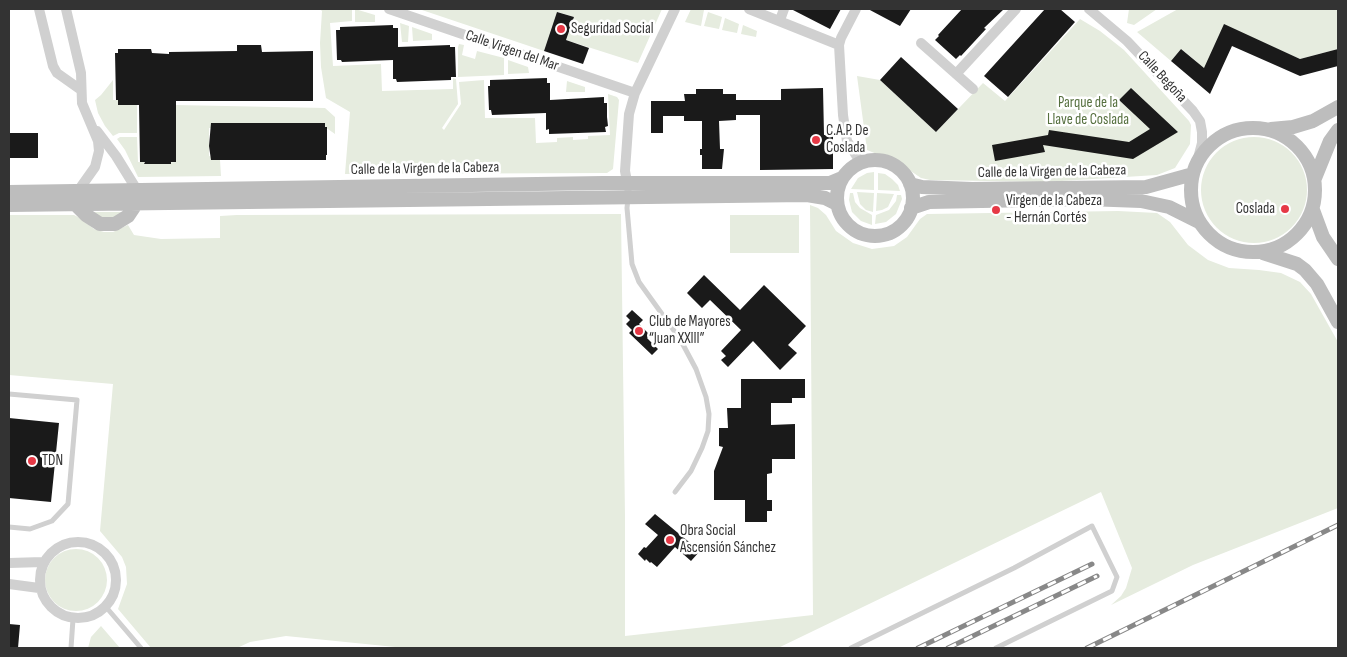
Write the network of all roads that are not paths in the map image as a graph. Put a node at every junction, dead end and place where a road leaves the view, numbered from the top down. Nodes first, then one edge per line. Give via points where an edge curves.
1 (39, 9) edge
2 (66, 9) edge
3 (389, 9) edge
4 (675, 9) edge
5 (750, 9) edge
6 (784, 9) edge
7 (856, 9) edge
8 (1016, 9) edge
9 (1089, 9) edge
10 (780, 20) junction
11 (921, 42) dead end
12 (839, 45) junction
13 (78, 63) junction
14 (956, 74) junction
15 (63, 77) junction
16 (973, 89) dead end
17 (81, 90) junction
18 (636, 93) junction
19 (1338, 107) edge
20 (92, 126) junction
21 (1269, 130) junction
22 (1338, 130) edge
23 (861, 163) junction
24 (1195, 168) junction
25 (842, 178) junction
26 (1315, 178) junction
27 (628, 182) junction
28 (910, 184) junction
29 (9, 192) edge
30 (136, 197) junction
31 (77, 198) junction
32 (628, 198) junction
33 (837, 204) junction
34 (9, 205) edge
35 (911, 208) junction
36 (1313, 210) junction
37 (1199, 222) junction
38 (1262, 253) junction
39 (1338, 258) edge
40 (1338, 322) edge
41 (9, 394) edge
42 (675, 492) dead end
43 (9, 527) edge
44 (43, 562) junction
45 (9, 563) edge
46 (9, 584) edge
47 (39, 588) junction
48 (106, 607) junction
49 (73, 619) junction
50 (71, 648) edge
51 (140, 648) edge
52 (851, 648) edge
53 (996, 648) edge

1 - 15 street via 53,66
2 - 13 street
3 - 18 street, Calle Virgen del Mar
4 - 18 street
5 - 10 street
6 - 10 street
7 - 12 street
8 - 14 street
9 - 24 street, Calle Begoña via 1127,41 1200,121 1202,143
10 - 12 street
11 - 14 street
12 - 23 street via 846,135
13 - 15 street via 75,71
13 - 17 street
14 - 16 street
15 - 17 street
17 - 20 street via 82,103
18 - 27 street via 628,123 625,171
19 - 21 main road via 1306,124
20 - 30 street via 105,140
20 - 31 street via 98,141 98,161
21 - 24 main road via 1235,130 1220,137 1207,148
21 - 26 main road via 1285,136 1299,147
22 - 26 main road
23 - 25 main road via 853,166
23 - 28 main road via 888,162 905,175
24 - 28 main road, Calle de la Virgen de la Cabeza via 1146,187 972,189
24 - 37 main road via 1190,190
25 - 27 main road, Calle de la Virgen de la Cabeza via 830,182
25 - 33 main road
26 - 36 main road
27 - 30 main road, Calle de la Virgen de la Cabeza
27 - 32 street
28 - 35 main road
29 - 31 main road, Calle de la Virgen de la Cabeza
30 - 31 main road, Calle de la Virgen de la Cabeza
30 - 31 main road via 128,216 121,222 107,225 94,221
30 - 32 main road, Calle de la Virgen de la Cabeza
31 - 34 main road, Calle de la Virgen de la Cabeza
32 - 33 main road, Calle de la Virgen de la Cabeza via 807,195
32 - 42 lane via 632,264 639,282 680,339 696,369 709,414 702,448
33 - 35 main road via 851,228 878,236 895,230
35 - 37 main road, Calle de la Virgen de la Cabeza via 928,202 1087,198 1141,201 1169,207
36 - 38 main road via 1306,226 1294,239
36 - 39 main road via 1323,237
37 - 38 main road via 1226,247
38 - 40 main road via 1297,264 1305,270 1317,284
41 - 43 lane via 77,400 68,504 52,521 30,529
44 - 45 street
44 - 47 street
44 - 48 street via 52,551 65,544 80,542 94,545 114,566 114,595
46 - 47 street
47 - 49 street via 52,609
48 - 49 street via 85,618
48 - 51 lane
49 - 50 lane
52 - 53 lane via 1092,526 1117,577 1112,591

